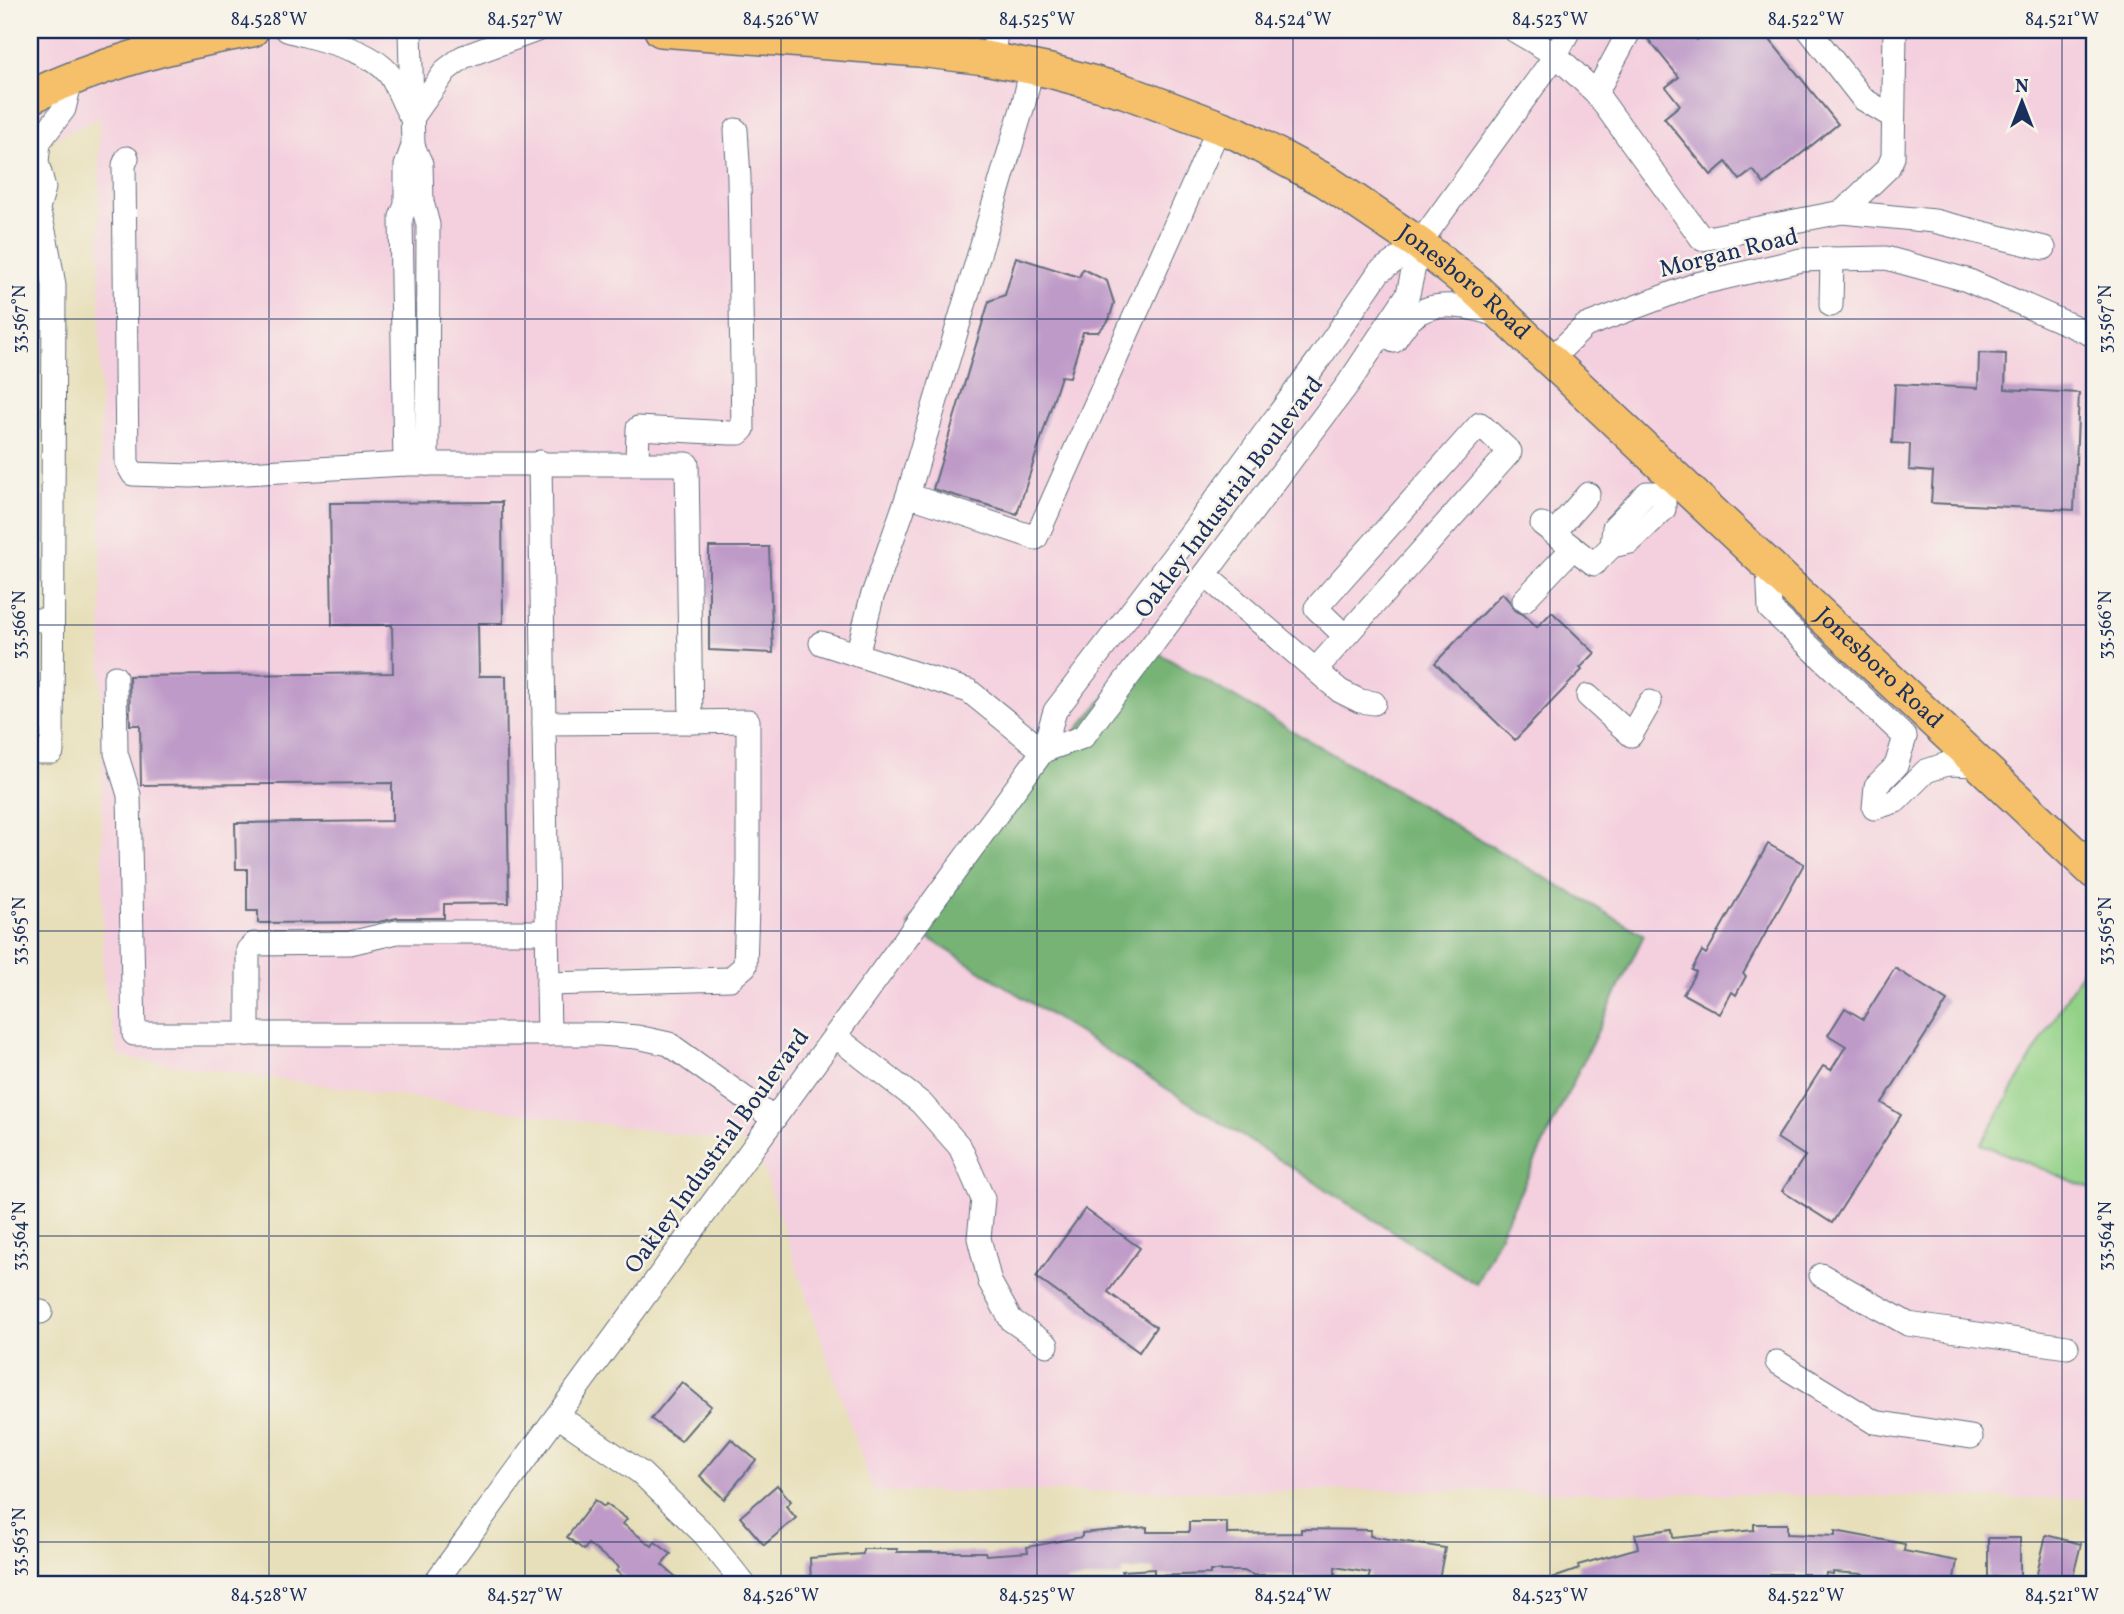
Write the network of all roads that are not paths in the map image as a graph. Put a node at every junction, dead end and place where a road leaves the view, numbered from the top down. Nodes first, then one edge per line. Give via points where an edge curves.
1 (243, 30) edge
2 (287, 30) edge
3 (410, 30) edge
4 (537, 30) edge
5 (661, 30) edge
6 (1514, 30) edge
7 (1569, 30) edge
8 (1630, 30) edge
9 (1809, 30) edge
10 (1895, 30) edge
11 (722, 32) edge
12 (995, 45) edge
13 (1556, 55) junction
14 (1032, 67) junction
15 (71, 79) junction
16 (1596, 93) junction
17 (30, 97) edge
18 (1893, 117) junction
19 (412, 118) junction
20 (1219, 127) junction
21 (736, 130) dead end
22 (127, 158) dead end
23 (34, 212) edge
24 (1842, 212) junction
25 (1419, 244) junction
26 (2044, 248) dead end
27 (1832, 258) junction
28 (1831, 305) dead end
29 (1507, 319) junction
30 (2093, 335) edge
31 (1550, 360) junction
32 (540, 462) junction
33 (637, 463) junction
34 (416, 464) junction
35 (1281, 473) junction
36 (1671, 485) junction
37 (1588, 494) dead end
38 (908, 495) junction
39 (1573, 548) junction
40 (1768, 565) junction
41 (1205, 575) junction
42 (1524, 600) dead end
43 (41, 620) edge
44 (1345, 636) junction
45 (821, 643) dead end
46 (857, 655) junction
47 (1315, 669) junction
48 (115, 677) dead end
49 (1588, 696) dead end
50 (41, 702) edge
51 (1650, 702) dead end
52 (1374, 703) dead end
53 (691, 722) junction
54 (544, 723) junction
55 (1043, 751) junction
56 (30, 752) edge
57 (1981, 765) junction
58 (2094, 872) edge
59 (547, 932) junction
60 (548, 984) junction
61 (248, 1034) junction
62 (549, 1034) junction
63 (835, 1037) junction
64 (774, 1119) junction
65 (1821, 1275) dead end
66 (1047, 1345) dead end
67 (2067, 1347) dead end
68 (1777, 1362) dead end
69 (558, 1416) junction
70 (1971, 1437) dead end
71 (434, 1584) edge
72 (744, 1584) edge

1 - 15 highway
2 - 19 street via 360,52 377,62 396,85
3 - 19 street
4 - 19 street via 454,63
5 - 11 highway, Jonesboro Road
6 - 13 street
7 - 13 street, Oakley Industrial Boulevard
8 - 16 street
9 - 18 street via 1863,100
10 - 18 street
11 - 12 highway, Jonesboro Road via 919,50
12 - 14 highway, Jonesboro Road
13 - 16 street
13 - 25 street, Oakley Industrial Boulevard
14 - 20 highway, Jonesboro Road via 1146,98
14 - 38 street
15 - 17 highway
15 - 23 street via 64,109 39,142 37,162 44,188
16 - 24 street via 1702,239
18 - 24 street via 1893,157 1888,168
19 - 34 street via 413,146 406,166 406,205 401,217
20 - 25 highway, Jonesboro Road via 1326,181
20 - 38 street via 1036,538
21 - 33 street via 743,429 638,428
22 - 34 street via 127,463 133,474 191,476
23 - 43 street via 54,285
24 - 26 street via 1934,221
25 - 29 highway, Jonesboro Road
25 - 35 street, Oakley Industrial Boulevard via 1408,294
25 - 55 street, Oakley Industrial Boulevard via 1379,272 1320,358 1055,711
27 - 28 street
27 - 30 street, Morgan Road via 1886,258 1967,280
27 - 31 street, Morgan Road via 1801,260 1698,284 1585,326
29 - 31 highway, Jonesboro Road
29 - 35 street via 1487,311 1439,306 1411,317 1304,466
31 - 36 highway, Jonesboro Road
32 - 33 street
32 - 34 street
32 - 54 street
33 - 53 street via 687,464
35 - 41 street, Oakley Industrial Boulevard
36 - 39 street via 1664,509 1630,542 1612,546 1594,564
36 - 40 highway, Jonesboro Road
37 - 39 street via 1548,528
38 - 46 street
39 - 42 street
40 - 57 highway, Jonesboro Road
40 - 57 street via 1770,609 1905,737 1896,765 1876,786 1874,808 1896,801 1926,771 1947,764
41 - 47 street
41 - 55 street, Oakley Industrial Boulevard via 1083,737
43 - 50 street
44 - 44 street via 1510,452 1480,424 1316,608
44 - 47 street
45 - 46 street
46 - 55 street via 969,691
47 - 52 street via 1340,691
48 - 61 street via 116,753 130,795 134,1034
49 - 51 street via 1631,735
50 - 56 street via 52,752
53 - 54 street
53 - 60 street via 748,721 745,966 730,979
54 - 59 street
55 - 63 street, Oakley Industrial Boulevard
57 - 58 highway, Jonesboro Road
59 - 60 street
59 - 61 street via 397,933 350,943 254,943 248,950
60 - 62 street
61 - 62 street
62 - 64 street via 637,1037 669,1044
63 - 64 street, Oakley Industrial Boulevard
63 - 66 street via 921,1103 960,1147 983,1199 979,1238 990,1282 1011,1320
64 - 69 street, Oakley Industrial Boulevard
65 - 67 street via 1908,1324
68 - 70 street via 1874,1422
69 - 71 street, Oakley Industrial Boulevard
69 - 72 street via 641,1473 704,1534

